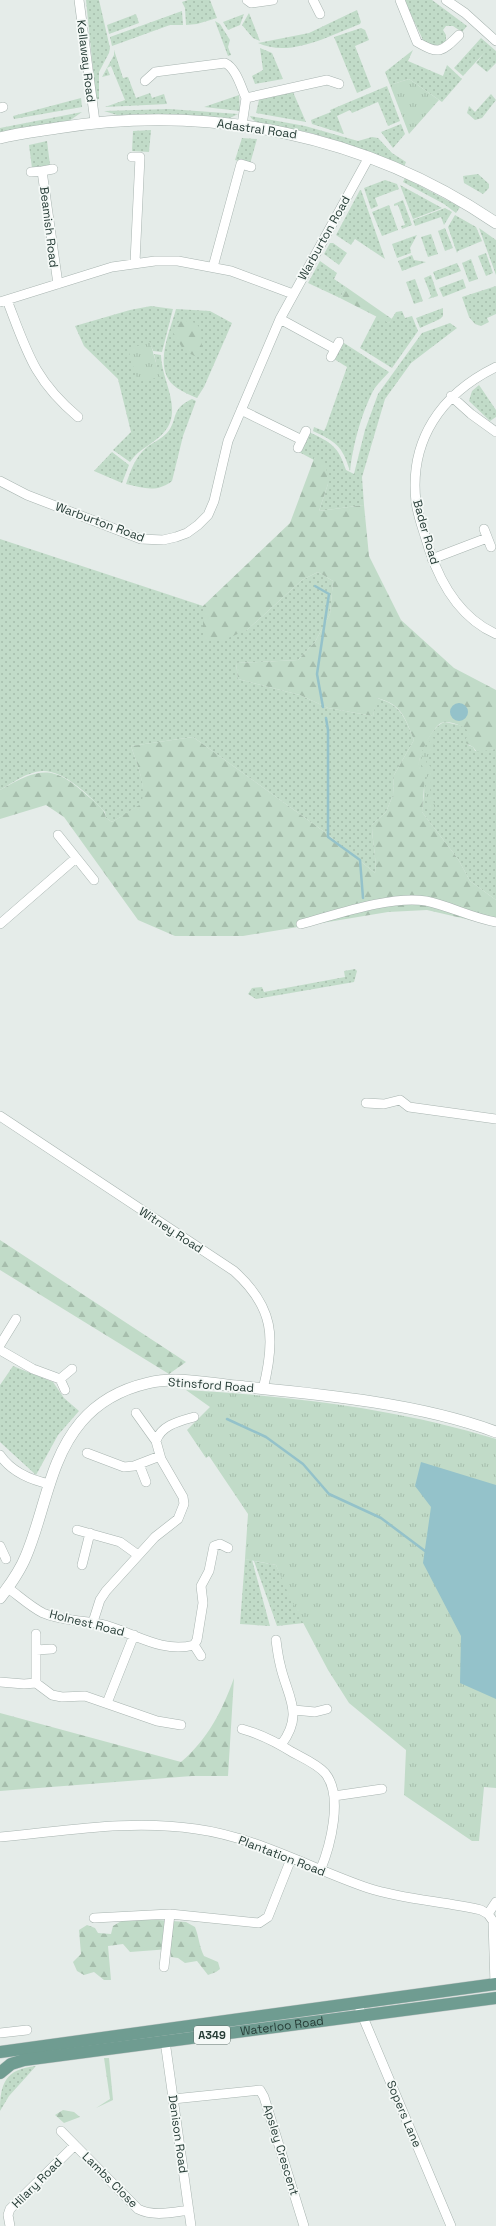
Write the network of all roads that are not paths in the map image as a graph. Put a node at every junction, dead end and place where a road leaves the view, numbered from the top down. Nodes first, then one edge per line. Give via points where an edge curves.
1 (79, 0) edge
2 (247, 0) edge
3 (273, 0) edge
4 (313, 0) edge
5 (400, 0) edge
6 (446, 0) edge
7 (320, 14) dead end
8 (449, 32) dead end
9 (496, 41) edge
10 (146, 81) dead end
11 (339, 84) dead end
12 (246, 98) junction
13 (94, 122) junction
14 (242, 125) junction
15 (0, 138) edge
16 (140, 157) dead end
17 (369, 157) junction
18 (251, 167) dead end
19 (53, 169) dead end
20 (42, 171) junction
21 (31, 172) dead end
22 (496, 223) edge
23 (135, 262) junction
24 (213, 267) junction
25 (58, 284) junction
26 (293, 294) junction
27 (3, 301) edge
28 (280, 320) junction
29 (335, 349) dead end
30 (496, 367) edge
31 (451, 396) junction
32 (241, 410) junction
33 (78, 417) dead end
34 (306, 431) dead end
35 (496, 432) edge
36 (0, 481) edge
37 (484, 529) dead end
38 (487, 538) junction
39 (491, 547) dead end
40 (432, 559) junction
41 (496, 634) edge
42 (58, 835) dead end
43 (76, 858) junction
44 (94, 880) dead end
45 (496, 922) edge
46 (0, 924) edge
47 (301, 924) dead end
48 (366, 1103) dead end
49 (0, 1116) edge
50 (496, 1119) edge
51 (16, 1319) dead end
52 (0, 1345) edge
53 (0, 1350) edge
54 (72, 1369) dead end
55 (60, 1379) junction
56 (263, 1389) junction
57 (65, 1390) dead end
58 (136, 1413) dead end
59 (194, 1417) dead end
60 (496, 1432) edge
61 (156, 1441) junction
62 (87, 1453) dead end
63 (0, 1455) edge
64 (160, 1456) junction
65 (139, 1464) junction
66 (146, 1482) dead end
67 (50, 1484) junction
68 (78, 1530) dead end
69 (90, 1533) junction
70 (0, 1546) edge
71 (228, 1548) dead end
72 (138, 1555) junction
73 (6, 1559) dead end
74 (82, 1565) dead end
75 (8, 1588) junction
76 (0, 1598) edge
77 (93, 1622) junction
78 (36, 1634) dead end
79 (134, 1635) junction
80 (276, 1640) dead end
81 (194, 1644) junction
82 (52, 1649) dead end
83 (36, 1650) junction
84 (201, 1656) dead end
85 (0, 1682) edge
86 (36, 1683) junction
87 (107, 1703) junction
88 (327, 1709) dead end
89 (294, 1710) junction
90 (181, 1725) dead end
91 (242, 1730) dead end
92 (281, 1745) junction
93 (382, 1789) dead end
94 (334, 1796) junction
95 (0, 1837) edge
96 (291, 1859) junction
97 (320, 1871) junction
98 (496, 1902) edge
99 (170, 1914) junction
100 (488, 1914) junction
101 (94, 1918) dead end
102 (164, 1967) dead end
103 (495, 1984) edge
104 (496, 1998) edge
105 (358, 2003) junction
106 (362, 2016) junction
107 (27, 2030) dead end
108 (0, 2033) edge
109 (165, 2041) junction
110 (0, 2052) edge
111 (0, 2073) edge
112 (173, 2099) junction
113 (61, 2131) dead end
114 (76, 2145) junction
115 (190, 2210) junction
116 (10, 2226) edge
117 (192, 2226) edge
118 (304, 2226) edge
119 (451, 2226) edge

1 - 13 street, Kellaway Road
2 - 3 street via 251,3
4 - 7 street
5 - 8 street via 417,42 438,51 444,50 457,38
6 - 9 street
10 - 12 street via 155,72 225,63 233,71
11 - 12 street via 327,80
12 - 14 street
13 - 14 street, Adastral Road via 152,119
13 - 15 street, Adastral Road
14 - 17 street, Adastral Road via 293,133
16 - 23 street
17 - 22 street, Adastral Road via 454,198
17 - 26 street, Warburton Road
18 - 24 street via 237,163
19 - 20 street, Beamish Road
20 - 21 street, Beamish Road
20 - 25 street, Beamish Road
23 - 24 street, Beamish Road via 178,261
23 - 25 street, Beamish Road
24 - 26 street, Beamish Road via 252,277
25 - 27 street, Beamish Road
26 - 28 street, Warburton Road
27 - 33 street, Beamish Road via 34,369 51,392
28 - 29 street
28 - 32 street, Warburton Road
30 - 31 street, Bader Road via 476,377
31 - 35 street
31 - 40 street, Bader Road via 432,421 420,448 416,466 416,504
32 - 34 street via 300,444
32 - 36 street, Warburton Road via 228,441 218,490 208,515 187,533 176,537 154,540 135,537 27,495
37 - 38 street
38 - 39 street
38 - 40 street
40 - 41 street, Bader Road via 454,601 476,622
42 - 43 street
43 - 44 street
43 - 46 street
45 - 47 street via 425,901 412,901 384,903
48 - 50 street via 384,1104 400,1100 409,1107
49 - 56 street, Witney Road via 234,1271 246,1282 257,1295 269,1326 270,1354
51 - 52 street
53 - 55 street via 33,1369
54 - 55 street
55 - 57 street
56 - 60 street, Stinsford Road via 419,1411
56 - 67 street, Stinsford Road via 161,1381 113,1395 82,1421 69,1439 58,1459
58 - 61 street
59 - 61 street via 165,1428 159,1432
61 - 64 street
62 - 65 street via 124,1467
63 - 67 street via 12,1468 36,1481
64 - 65 street
64 - 72 street via 183,1497 182,1512
65 - 66 street
67 - 75 street, Stinsford Road via 26,1556
68 - 69 street
69 - 72 street via 120,1542
69 - 74 street
70 - 73 street
71 - 81 street via 220,1544 214,1546 209,1570 201,1586 201,1621
72 - 77 street via 106,1590
75 - 76 street, Stinsford Road
75 - 77 street, Holnest Road via 42,1612 55,1617
77 - 79 street, Holnest Road
78 - 83 street
79 - 81 street, Holnest Road via 149,1643 166,1646 181,1647
79 - 87 street
80 - 89 street via 280,1665
81 - 84 street
82 - 83 street
83 - 86 street
85 - 86 street
86 - 87 street via 52,1695 85,1696
87 - 90 street via 157,1721
88 - 89 street via 315,1712
89 - 92 street via 291,1728
91 - 92 street
92 - 94 street via 314,1764 325,1774
93 - 94 street
94 - 97 street via 333,1834
95 - 96 street, Plantation Road via 115,1825 148,1825 197,1829 221,1834
96 - 97 street, Plantation Road
96 - 99 street via 264,1921 254,1923
97 - 100 street, Plantation Road via 392,1894 465,1906
98 - 100 street
99 - 101 street
99 - 102 street
100 - 103 street via 493,1920
103 - 105 main road, Waterloo Road / A349
104 - 106 main road, Waterloo Road / A349
105 - 106 street, Sopers Lane
105 - 110 main road, Waterloo Road / A349
106 - 109 main road, Waterloo Road / A349
106 - 119 street, Sopers Lane
107 - 108 street
109 - 111 main road, Waterloo Road / A349 via 24,2060 11,2064
109 - 112 street, Denison Road
112 - 115 street, Denison Road
112 - 118 street, Apsley Crescent via 260,2090
113 - 114 street, Lambs Close
114 - 115 street, Lambs Close via 138,2209 146,2213
114 - 116 street, Hilary Road via 10,2209
115 - 117 street, Denison Road

